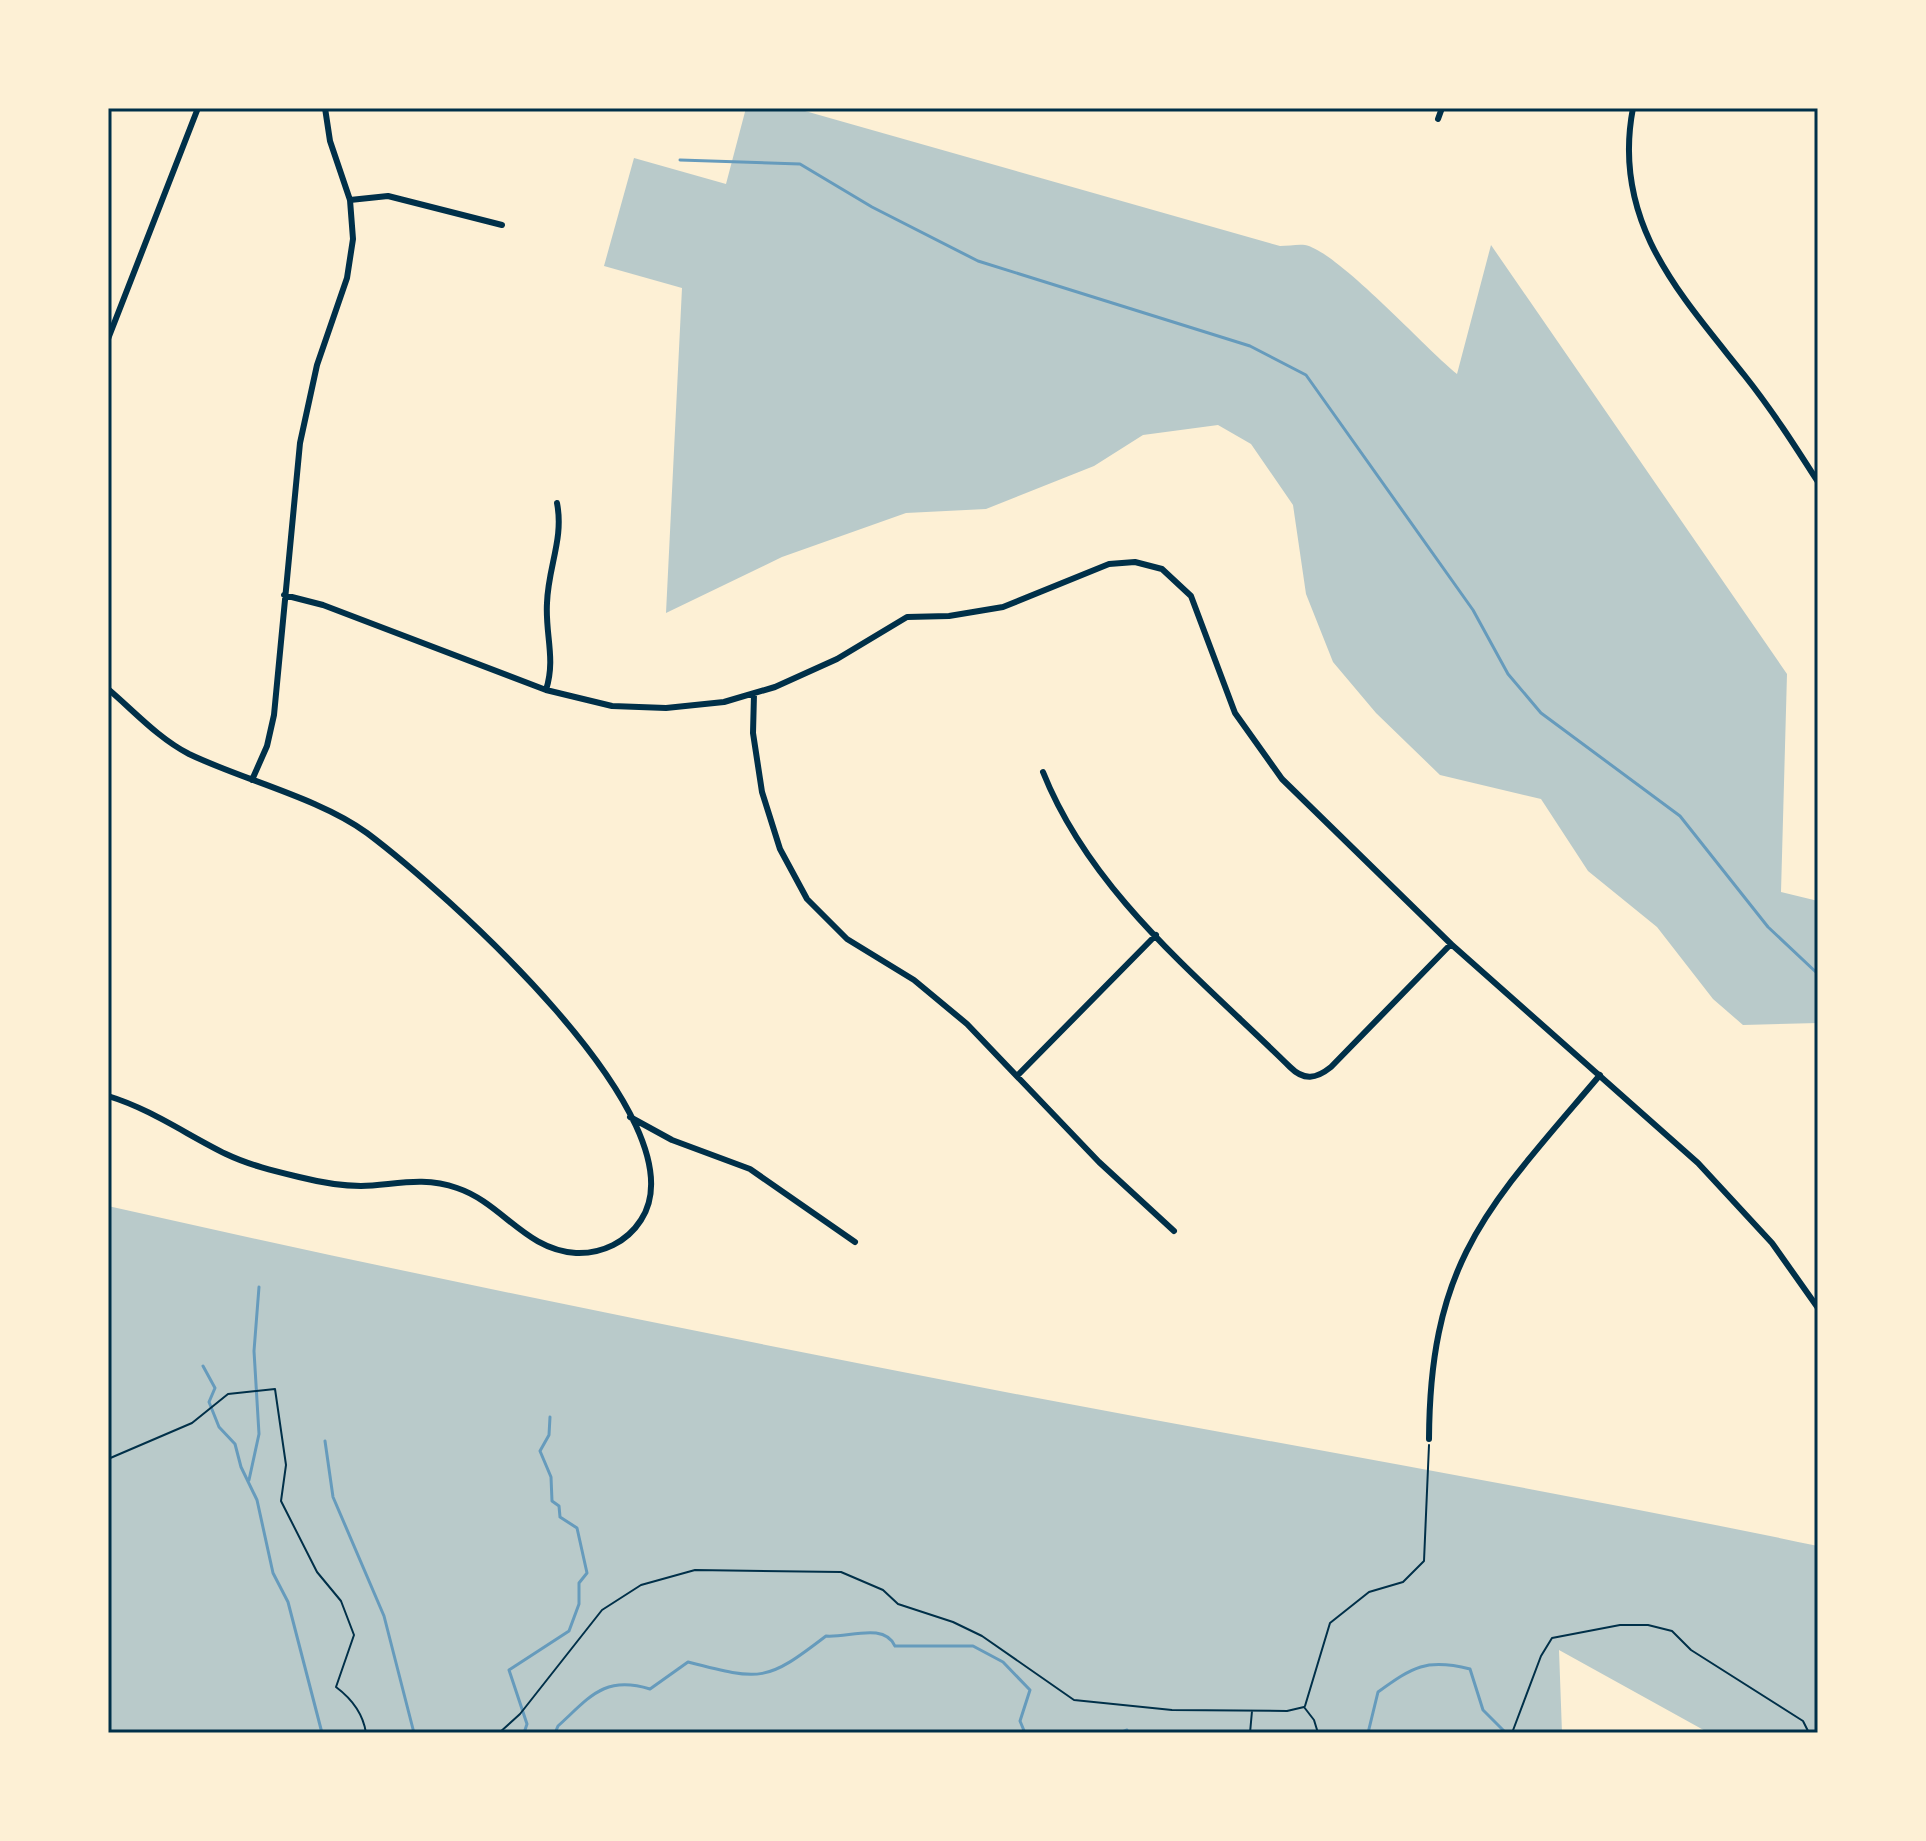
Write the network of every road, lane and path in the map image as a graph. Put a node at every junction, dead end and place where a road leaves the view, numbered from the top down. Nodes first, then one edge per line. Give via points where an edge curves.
1 (198, 108) edge
2 (325, 108) edge
3 (1442, 108) edge
4 (1633, 108) edge
5 (1438, 119) dead end
6 (350, 200) junction
7 (502, 225) dead end
8 (108, 339) edge
9 (1818, 482) edge
10 (557, 503) dead end
11 (284, 595) junction
12 (108, 689) edge
13 (546, 690) junction
14 (754, 694) junction
15 (1043, 772) dead end
16 (252, 780) junction
17 (1156, 935) junction
18 (1451, 944) junction
19 (1018, 1075) junction
20 (1600, 1075) junction
21 (108, 1096) edge
22 (630, 1117) junction
23 (1174, 1231) dead end
24 (855, 1242) dead end
25 (1818, 1308) edge
26 (1429, 1439) joint
27 (108, 1459) edge
28 (1304, 1707) junction
29 (1253, 1710) junction
30 (366, 1733) edge
31 (499, 1733) edge
32 (1250, 1733) edge
33 (1318, 1733) edge
34 (1512, 1733) edge
35 (1809, 1733) edge

1 - 8 street
2 - 6 street
3 - 5 street
4 - 9 street via 1632,184 1659,261
6 - 7 street via 388,196
6 - 11 street via 351,259 305,417
10 - 13 street via 561,521 547,598 552,663
11 - 13 street
11 - 16 street via 274,715
12 - 16 street via 171,743
13 - 14 street via 642,708 695,706
14 - 18 street via 837,659 898,619 1003,607 1109,564 1149,564 1173,576 1191,596 1224,690 1262,756
14 - 19 street via 753,733 762,792 780,849 807,899 847,939 942,1002
15 - 17 street via 1077,841
16 - 22 street via 346,820 400,861 544,993 586,1045
17 - 18 street via 1290,1067 1314,1078 1331,1067
17 - 19 street
18 - 20 street
19 - 23 street via 1099,1162
20 - 25 street via 1715,1180 1772,1243
20 - 26 street via 1501,1192 1459,1261 1436,1342
21 - 22 street via 270,1170 335,1184 413,1180 463,1190 533,1241 578,1253 623,1240 648,1206 652,1168
22 - 24 street via 672,1140 750,1169
26 - 28 path via 1424,1561 1403,1582 1369,1592 1330,1623
27 - 30 path via 192,1423 228,1394 275,1389 286,1465 281,1501 317,1572 341,1601 354,1635 336,1687 351,1698
28 - 29 path
28 - 33 path
29 - 31 path via 1172,1710 1074,1700 982,1636 898,1604 883,1590 841,1572 695,1570 641,1585 602,1610
29 - 32 path
34 - 35 path via 1552,1638 1648,1625 1672,1631 1691,1650 1803,1721

